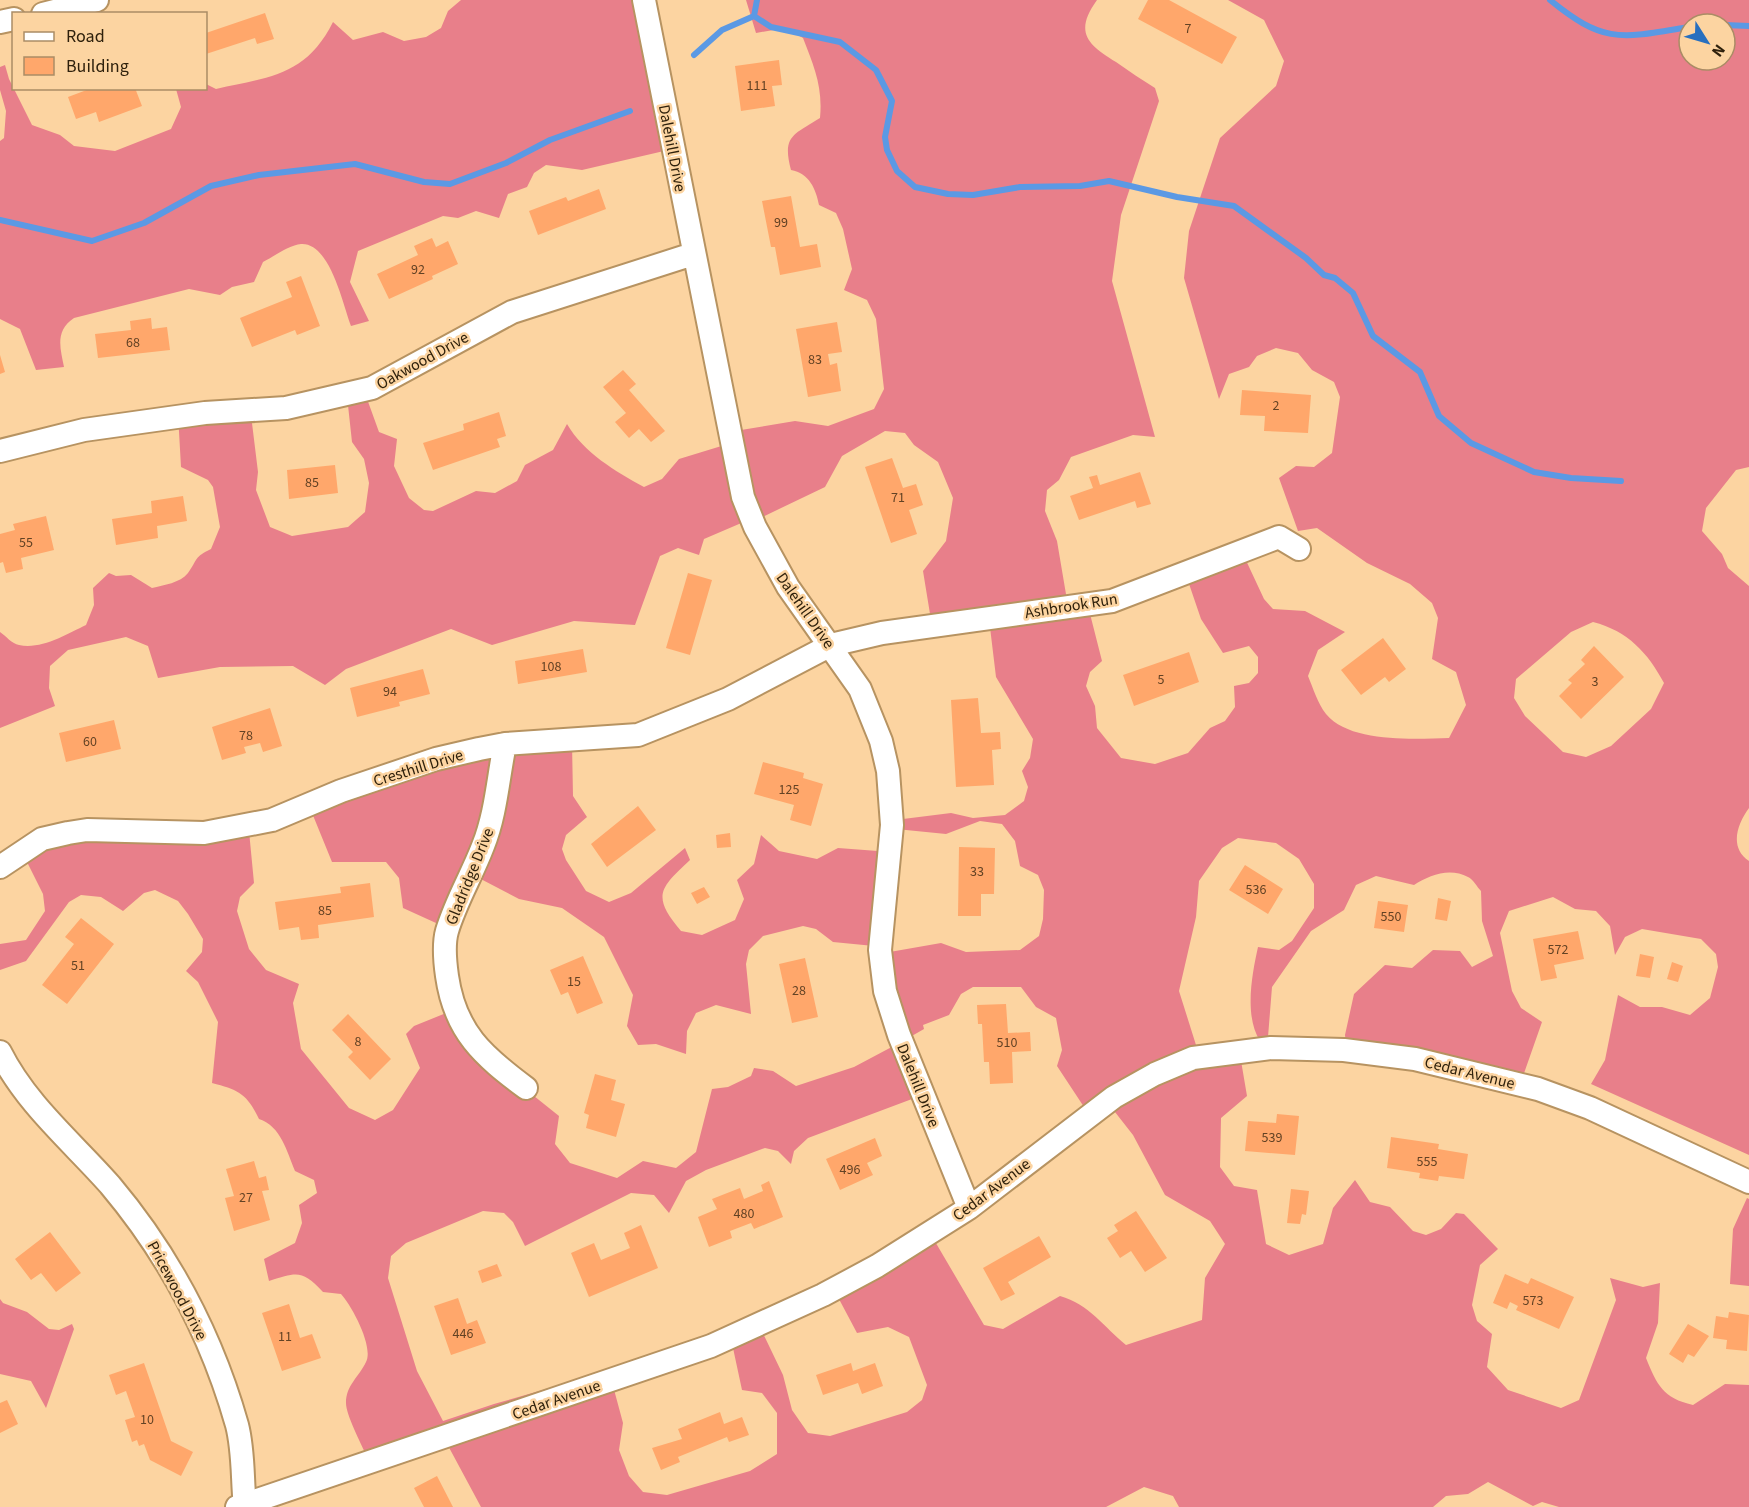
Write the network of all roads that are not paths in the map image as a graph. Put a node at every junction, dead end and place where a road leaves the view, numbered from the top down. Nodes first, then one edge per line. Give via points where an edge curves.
1 (97, 0) edge
2 (644, 0) edge
3 (73, 4) edge
4 (50, 12) edge
5 (693, 254) junction
6 (0, 451) edge
7 (1299, 549) dead end
8 (831, 645) junction
9 (506, 744) junction
10 (0, 867) edge
11 (0, 1052) edge
12 (526, 1088) dead end
13 (1749, 1182) edge
14 (969, 1208) junction
15 (242, 1506) edge

1 - 3 street
2 - 5 street, Dalehill Drive
3 - 4 street
5 - 6 street, Oakwood Drive via 512,312 372,388 286,408 205,413 84,430
5 - 8 street, Dalehill Drive via 743,497 788,587
7 - 8 street, Ashbrook Run via 1279,537 1112,601 882,633
8 - 9 street, Cresthill Drive via 728,699 638,735
8 - 14 street, Dalehill Drive via 872,713 888,771 892,825 880,950 885,992
9 - 10 street, Cresthill Drive via 436,759 260,823 204,833 68,833 42,839
9 - 12 street, Gladridge Drive via 494,813 484,846 456,904 446,934 445,958 454,1008 469,1037 494,1064
11 - 15 street, Pricewood Drive via 34,1102 130,1209 165,1259 196,1317 237,1426 243,1462
13 - 14 street, Cedar Avenue via 1590,1108 1538,1089 1415,1059 1344,1050 1271,1048 1193,1058 1155,1074 1082,1119
14 - 15 street, Cedar Avenue via 850,1280 711,1346

